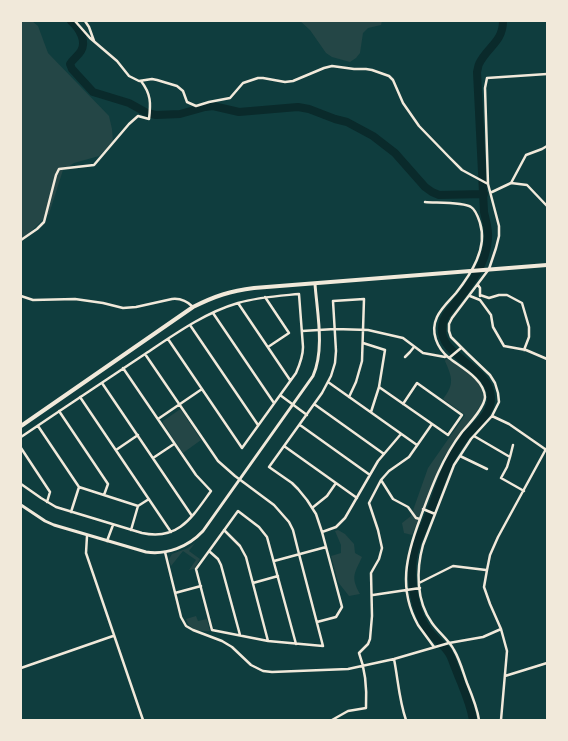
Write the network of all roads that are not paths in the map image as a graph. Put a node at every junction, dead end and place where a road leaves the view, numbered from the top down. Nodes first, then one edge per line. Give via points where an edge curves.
1 (75, 21) edge
2 (85, 21) edge
3 (95, 43) junction
4 (547, 74) edge
5 (141, 81) junction
6 (547, 146) edge
7 (511, 183) junction
8 (488, 184) junction
9 (491, 192) junction
10 (425, 202) dead end
11 (547, 206) edge
12 (21, 240) edge
13 (547, 266) edge
14 (490, 270) junction
15 (471, 271) junction
16 (315, 284) junction
17 (478, 285) junction
18 (21, 296) edge
19 (470, 296) junction
20 (480, 296) junction
21 (265, 297) junction
22 (480, 300) junction
23 (238, 303) junction
24 (193, 307) junction
25 (212, 312) junction
26 (190, 325) junction
27 (335, 329) junction
28 (318, 330) junction
29 (362, 330) junction
30 (302, 331) junction
31 (168, 339) junction
32 (363, 343) junction
33 (414, 346) junction
34 (268, 347) junction
35 (460, 348) junction
36 (524, 350) junction
37 (145, 354) junction
38 (405, 357) dead end
39 (449, 357) junction
40 (547, 359) edge
41 (123, 368) junction
42 (290, 380) junction
43 (328, 382) junction
44 (102, 383) junction
45 (378, 387) junction
46 (202, 389) junction
47 (280, 395) junction
48 (80, 397) junction
49 (349, 397) junction
50 (274, 403) junction
51 (293, 404) junction
52 (314, 404) junction
53 (403, 404) junction
54 (180, 405) junction
55 (59, 411) junction
56 (371, 412) junction
57 (307, 414) junction
58 (492, 416) junction
59 (158, 419) junction
60 (432, 424) junction
61 (258, 425) junction
62 (300, 425) junction
63 (21, 426) edge
64 (38, 426) junction
65 (401, 434) junction
66 (138, 435) junction
67 (474, 436) junction
68 (21, 437) edge
69 (174, 444) junction
70 (417, 445) junction
71 (513, 445) dead end
72 (284, 446) junction
73 (21, 448) edge
74 (546, 449) edge
75 (116, 450) junction
76 (384, 454) junction
77 (460, 456) junction
78 (510, 457) junction
79 (153, 458) junction
80 (487, 469) dead end
81 (370, 475) junction
82 (239, 480) junction
83 (381, 480) junction
84 (336, 483) junction
85 (22, 487) edge
86 (79, 487) junction
87 (524, 491) junction
88 (104, 495) junction
89 (149, 498) junction
90 (357, 498) junction
91 (47, 502) junction
92 (21, 505) edge
93 (138, 506) junction
94 (312, 508) junction
95 (424, 510) junction
96 (71, 512) junction
97 (434, 514) junction
98 (192, 516) junction
99 (420, 519) junction
100 (113, 525) junction
101 (131, 530) junction
102 (224, 530) junction
103 (171, 532) junction
104 (322, 532) junction
105 (87, 536) junction
106 (107, 541) junction
107 (326, 547) junction
108 (209, 550) junction
109 (165, 552) junction
110 (300, 554) junction
111 (274, 561) junction
112 (486, 570) junction
113 (278, 576) junction
114 (253, 583) junction
115 (419, 583) junction
116 (200, 586) junction
117 (419, 588) junction
118 (406, 589) junction
119 (176, 593) junction
120 (372, 595) junction
121 (317, 622) junction
122 (502, 629) junction
123 (240, 635) junction
124 (113, 636) junction
125 (268, 641) junction
126 (448, 643) junction
127 (296, 644) junction
128 (435, 647) junction
129 (394, 659) junction
130 (547, 663) edge
131 (364, 665) junction
132 (21, 668) edge
133 (505, 676) junction
134 (143, 720) edge
135 (332, 720) edge
136 (406, 720) edge
137 (479, 720) edge
138 (501, 720) edge

1 - 3 street
2 - 3 street
3 - 5 street via 129,76
4 - 8 street via 487,78
5 - 8 street via 152,79 177,86 187,102 196,106 230,98 243,83 258,78 285,82 332,66 366,68 389,76 419,126 462,170
5 - 12 street via 148,90 149,119 138,116 94,165 59,170 44,222
6 - 7 street via 526,156
7 - 9 street
7 - 11 street via 527,185
8 - 9 street
9 - 14 street via 499,236
10 - 15 street via 472,207 482,227 482,235 479,254
13 - 14 main road
14 - 15 main road
14 - 17 street
15 - 16 main road
15 - 39 street via 436,318 435,337
16 - 24 main road via 233,291
16 - 28 street
17 - 19 street
17 - 20 street
18 - 24 street via 33,300 75,299 123,308 178,298
19 - 22 street
19 - 35 street via 449,324 449,332
20 - 22 street
20 - 36 street via 508,296 522,303 529,327
21 - 23 street
21 - 30 street via 299,294
21 - 34 street via 289,333
22 - 36 street via 491,315 504,346
23 - 25 street
23 - 34 street
24 - 63 main road
25 - 26 street
25 - 50 street
26 - 31 street
26 - 61 street
27 - 28 street
27 - 29 street
27 - 29 street via 333,301 364,299
27 - 43 street via 336,356
28 - 30 street
28 - 51 street via 316,367
29 - 32 street
29 - 33 street via 404,338
30 - 42 street via 302,354
31 - 37 street
31 - 46 street
32 - 45 street via 385,350
32 - 49 street via 360,371
33 - 38 street
33 - 39 street via 423,353
34 - 42 street
35 - 39 street
35 - 58 street via 490,375 494,383 499,402
36 - 40 street
37 - 41 street
37 - 54 street
39 - 95 street via 480,383 485,401 443,461
41 - 44 street
41 - 59 street
42 - 47 street
43 - 49 street
43 - 52 street
44 - 48 street
44 - 66 street
45 - 53 street
45 - 56 street
46 - 54 street
46 - 61 street via 242,448
47 - 50 street
47 - 51 street
48 - 55 street
48 - 75 street
49 - 56 street
50 - 61 street
51 - 57 street
51 - 82 street
52 - 57 street
52 - 76 street
53 - 60 street
53 - 60 street via 417,384 462,415 448,435
54 - 59 street
54 - 82 street via 218,462
55 - 64 street
55 - 88 street via 108,484
56 - 65 street
57 - 62 street
58 - 67 street
58 - 74 street
59 - 69 street
60 - 70 street
62 - 72 street
62 - 81 street
64 - 68 street
64 - 86 street
65 - 70 street
65 - 76 street
66 - 75 street
66 - 79 street
67 - 77 street
67 - 78 street
69 - 79 street
69 - 98 street via 211,491
70 - 83 street via 409,457 388,471
71 - 78 street
72 - 84 street
72 - 94 street via 268,467 295,486
73 - 91 street via 50,492
74 - 87 street
75 - 89 street
76 - 81 street
77 - 80 street
77 - 97 street
78 - 87 street via 501,478
79 - 98 street
81 - 90 street
82 - 109 street via 198,536 184,546
82 - 110 street via 282,512 291,526
83 - 99 street via 393,499
83 - 120 street via 370,503 382,548 371,573
84 - 90 street
84 - 94 street via 325,499
85 - 91 street
86 - 88 street
86 - 96 street
87 - 112 street via 498,537
88 - 93 street
89 - 93 street
89 - 103 street
90 - 104 street via 342,522
91 - 96 street
92 - 105 street via 45,521
93 - 101 street
94 - 104 street
95 - 97 street
95 - 99 street
96 - 100 street
97 - 115 street via 420,557
98 - 103 street
99 - 118 street via 411,541
100 - 101 street
100 - 106 street
101 - 103 street via 156,536
102 - 108 street
102 - 111 street via 237,510 264,532
102 - 114 street via 242,550
104 - 107 street
105 - 106 street
105 - 124 street via 86,553
106 - 109 street via 146,552
107 - 110 street
107 - 121 street via 342,608 336,617
108 - 116 street via 196,569
108 - 123 street via 221,564
109 - 119 street
110 - 111 street
110 - 121 street
111 - 113 street
112 - 115 street via 453,566
112 - 122 street via 484,587
113 - 114 street
113 - 127 street
114 - 125 street
115 - 117 street
116 - 119 street
116 - 123 street via 212,630
117 - 118 street
117 - 126 street via 431,622
118 - 120 street
118 - 128 street via 415,618
119 - 131 street via 186,626 228,645 263,671 348,669
120 - 131 street via 370,639 359,653
121 - 127 street via 323,646
122 - 126 street via 483,637
122 - 133 street via 507,651
123 - 125 street
124 - 132 street
124 - 134 street
125 - 127 street
126 - 128 street
126 - 137 street via 454,649
128 - 129 street
129 - 131 street
129 - 136 street
130 - 133 street
131 - 135 street via 366,708 348,711
133 - 138 street

